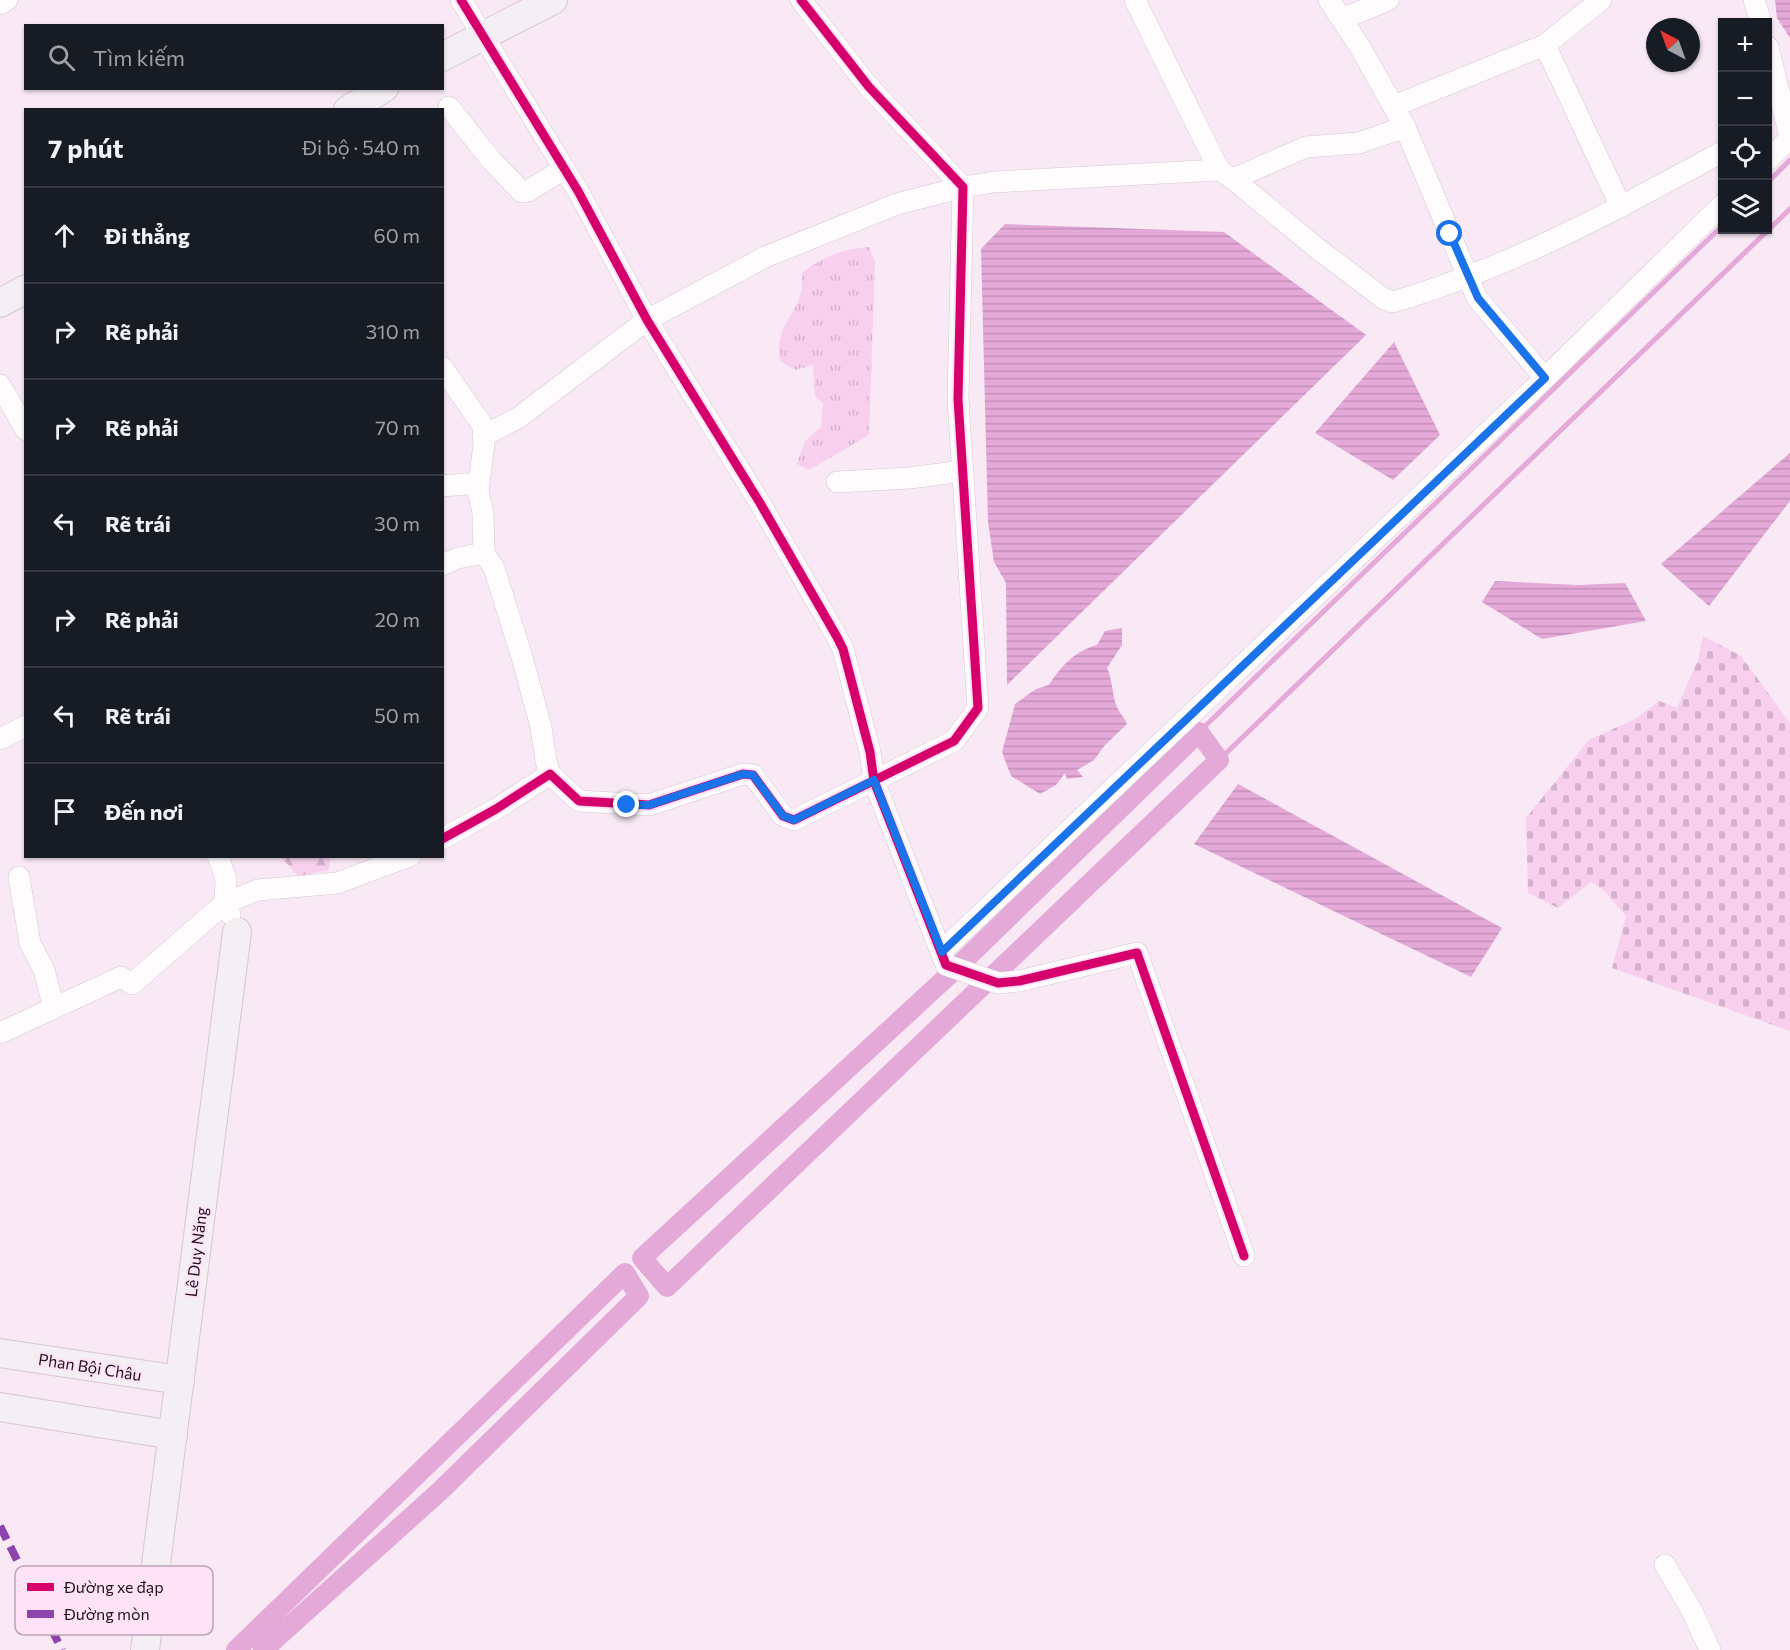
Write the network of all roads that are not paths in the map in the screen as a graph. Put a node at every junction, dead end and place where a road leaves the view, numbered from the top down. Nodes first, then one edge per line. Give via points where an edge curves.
1 (7, 0) edge
2 (461, 0) edge
3 (553, 0) edge
4 (801, 0) edge
5 (1135, 0) edge
6 (1329, 0) edge
7 (1388, 0) edge
8 (1601, 0) edge
9 (1754, 0) edge
10 (0, 4) edge
11 (1760, 18) edge
12 (1342, 19) junction
13 (483, 36) junction
14 (1545, 45) junction
15 (444, 56) edge
16 (1772, 72) edge
17 (381, 90) edge
18 (1394, 106) junction
19 (448, 107) dead end
20 (351, 108) edge
21 (1405, 127) junction
22 (1783, 132) edge
23 (1772, 151) edge
24 (1718, 154) edge
25 (564, 169) junction
26 (1226, 175) junction
27 (963, 187) junction
28 (1621, 207) junction
29 (1718, 208) edge
30 (1468, 276) junction
31 (24, 290) edge
32 (0, 303) edge
33 (647, 320) junction
34 (444, 370) edge
35 (1545, 378) junction
36 (0, 385) edge
37 (24, 427) edge
38 (483, 436) junction
39 (963, 471) junction
40 (837, 482) dead end
41 (479, 483) junction
42 (444, 486) edge
43 (484, 553) junction
44 (444, 564) edge
45 (24, 727) edge
46 (0, 739) edge
47 (550, 774) junction
48 (874, 780) junction
49 (444, 838) edge
50 (219, 858) edge
51 (405, 858) edge
52 (20, 877) dead end
53 (225, 903) junction
54 (237, 932) joint
55 (944, 958) junction
56 (54, 1008) junction
57 (0, 1033) edge
58 (1244, 1256) dead end
59 (0, 1353) edge
60 (180, 1380) junction
61 (0, 1407) edge
62 (173, 1435) junction
63 (1665, 1565) dead end
64 (157, 1566) edge
65 (148, 1635) edge
66 (146, 1650) edge
67 (1710, 1650) edge

1 - 10 street
2 - 13 street
3 - 13 street
4 - 27 street via 869,87
5 - 26 street
6 - 12 street
7 - 12 street
8 - 14 street
9 - 11 street
12 - 18 street
13 - 15 street
13 - 25 street
14 - 18 street
14 - 28 street
16 - 22 street
17 - 20 street
18 - 21 street
19 - 25 street via 522,192
21 - 26 street via 1359,142 1306,147
21 - 30 street
22 - 23 street
24 - 28 street
25 - 33 street
26 - 27 street via 1006,182
26 - 30 street via 1393,303
27 - 33 street via 897,204 765,256
27 - 39 street via 958,399
28 - 30 street
29 - 35 street
30 - 35 street via 1478,298
31 - 32 street
33 - 38 street via 518,418
33 - 48 street via 760,503 843,649
34 - 38 street via 483,426
35 - 55 street
36 - 37 street
38 - 41 street
39 - 40 street
39 - 48 street via 978,708 954,741
41 - 42 street
41 - 43 street
43 - 44 street
43 - 47 street via 494,568 522,657
45 - 46 street
47 - 48 street via 579,801 649,805 743,774 753,775 783,816 794,820
47 - 49 street
48 - 55 street
50 - 53 street, Lê Duy Năng via 226,879
51 - 53 street via 337,883 258,890
52 - 56 street via 30,943 44,970
53 - 54 street, Lê Duy Năng
53 - 56 street via 132,984 121,977
54 - 60 street, Lê Duy Năng
55 - 58 street via 993,983 1019,981 1137,953
56 - 57 street
59 - 60 street, Phan Bội Châu
60 - 62 street, Lê Duy Năng
61 - 62 street
62 - 64 street, Lê Duy Năng
63 - 67 street
65 - 66 street, Lê Duy Năng

